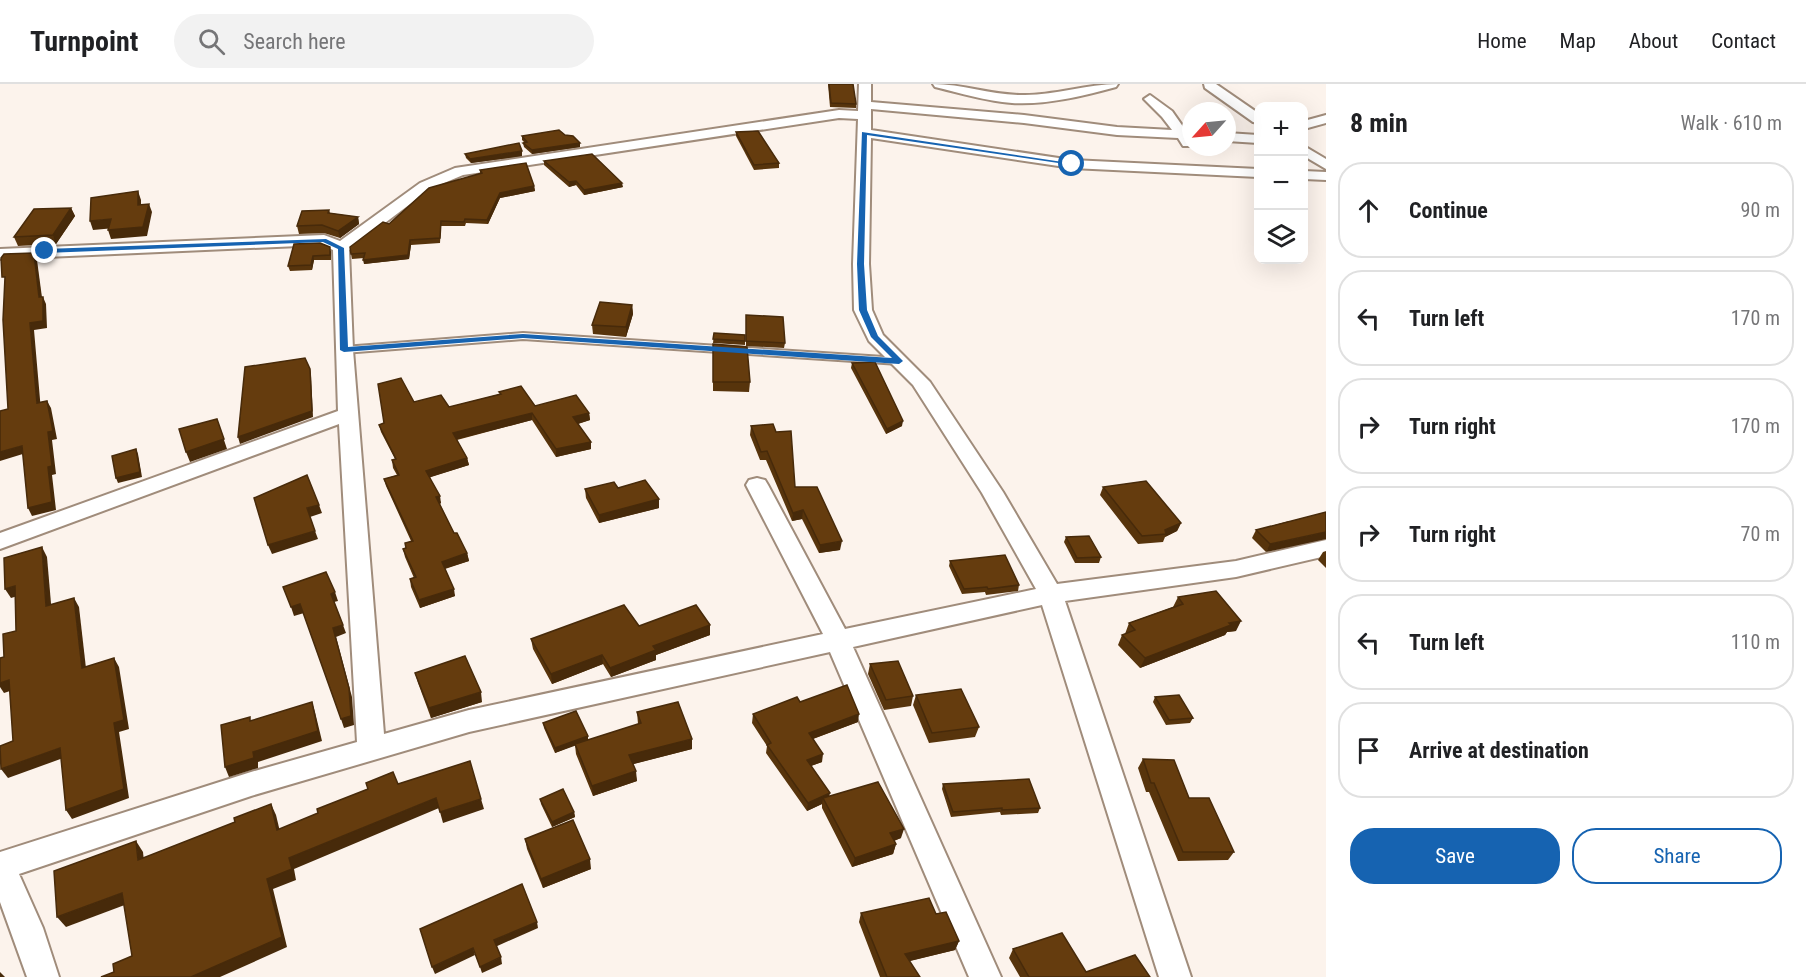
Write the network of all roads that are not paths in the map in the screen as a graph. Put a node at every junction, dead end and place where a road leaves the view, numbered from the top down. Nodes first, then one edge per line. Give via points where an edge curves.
1 (939, 84) edge
2 (1112, 84) edge
3 (1209, 85) edge
4 (1150, 99) dead end
5 (864, 109) edge
6 (1254, 116) edge
7 (1326, 119) edge
8 (1308, 124) edge
9 (1182, 130) edge
10 (1182, 135) edge
11 (1236, 138) edge
12 (1254, 139) edge
13 (1308, 153) edge
14 (1198, 156) edge
15 (1326, 165) edge
16 (1210, 171) junction
17 (1254, 173) edge
18 (1308, 175) edge
19 (1326, 176) edge
20 (341, 248) junction
21 (0, 254) edge
22 (344, 350) junction
23 (899, 361) junction
24 (348, 414) junction
25 (757, 485) dead end
26 (0, 541) edge
27 (1326, 548) edge
28 (1051, 594) junction
29 (838, 640) junction
30 (371, 749) junction
31 (0, 866) edge
32 (43, 977) edge
33 (985, 977) edge
34 (1175, 977) edge

1 - 2 street via 1013,99
3 - 6 street
4 - 9 street
5 - 10 street
5 - 16 street via 1072,164
5 - 20 street via 460,171 425,186
5 - 23 street via 863,310 875,337
7 - 8 street
11 - 12 street
13 - 15 street
14 - 16 street
16 - 17 street
18 - 19 street
20 - 21 street via 324,240
20 - 22 street
22 - 23 lane via 523,336
22 - 24 street
23 - 28 street via 927,392 992,492
24 - 26 street
24 - 30 street
25 - 29 street
27 - 28 street via 1236,569
28 - 29 street
28 - 34 street
29 - 30 street via 469,721
29 - 33 street
30 - 31 street
31 - 32 street

